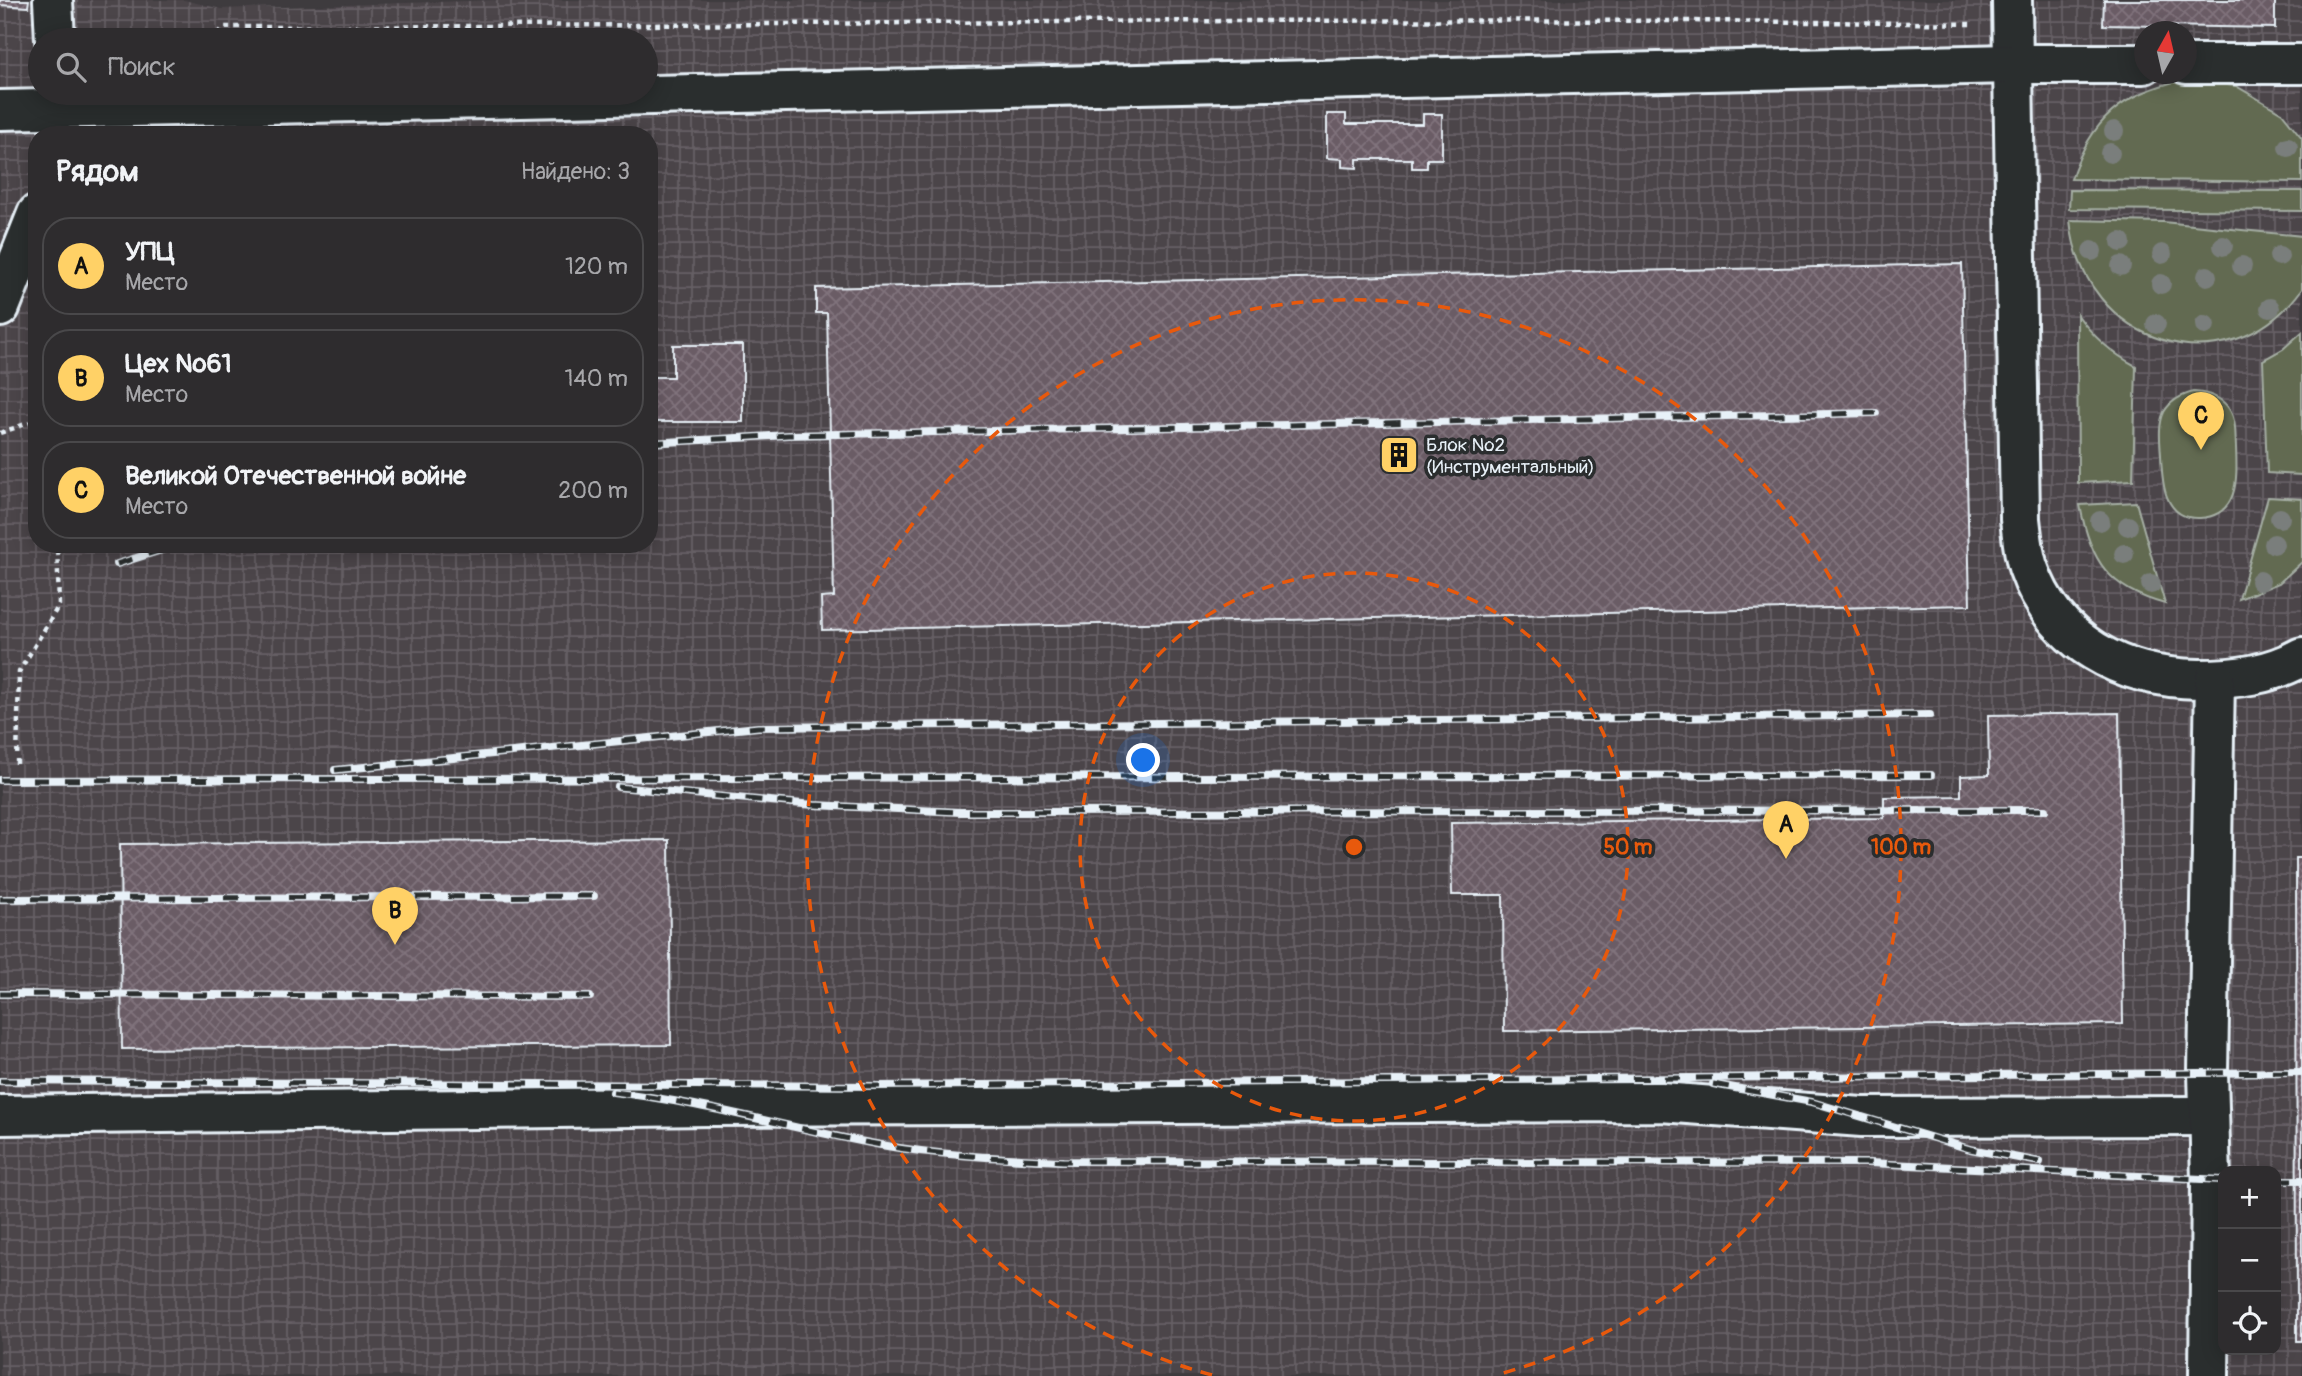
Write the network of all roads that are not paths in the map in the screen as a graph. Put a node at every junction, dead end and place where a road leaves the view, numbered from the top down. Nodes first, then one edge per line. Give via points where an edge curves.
1 (53, 0) edge
2 (2012, 12) edge
3 (54, 28) edge
4 (2012, 64) junction
5 (2134, 64) edge
6 (2197, 64) edge
7 (2302, 64) edge
8 (658, 97) edge
9 (343, 105) edge
10 (0, 110) edge
11 (58, 112) edge
12 (28, 237) edge
13 (0, 307) edge
14 (2302, 657) edge
15 (2216, 679) junction
16 (0, 1115) edge
17 (2208, 1116) junction
18 (2209, 1376) edge

1 - 3 lane
2 - 4 lane
4 - 5 lane
4 - 8 lane
4 - 15 lane via 2020,519 2028,565 2041,596 2064,627 2098,654 2144,673
6 - 7 lane
9 - 11 lane
10 - 11 lane
12 - 13 lane
14 - 15 lane via 2246,677
15 - 17 lane
16 - 17 lane via 1661,1102 1862,1117
17 - 18 lane

